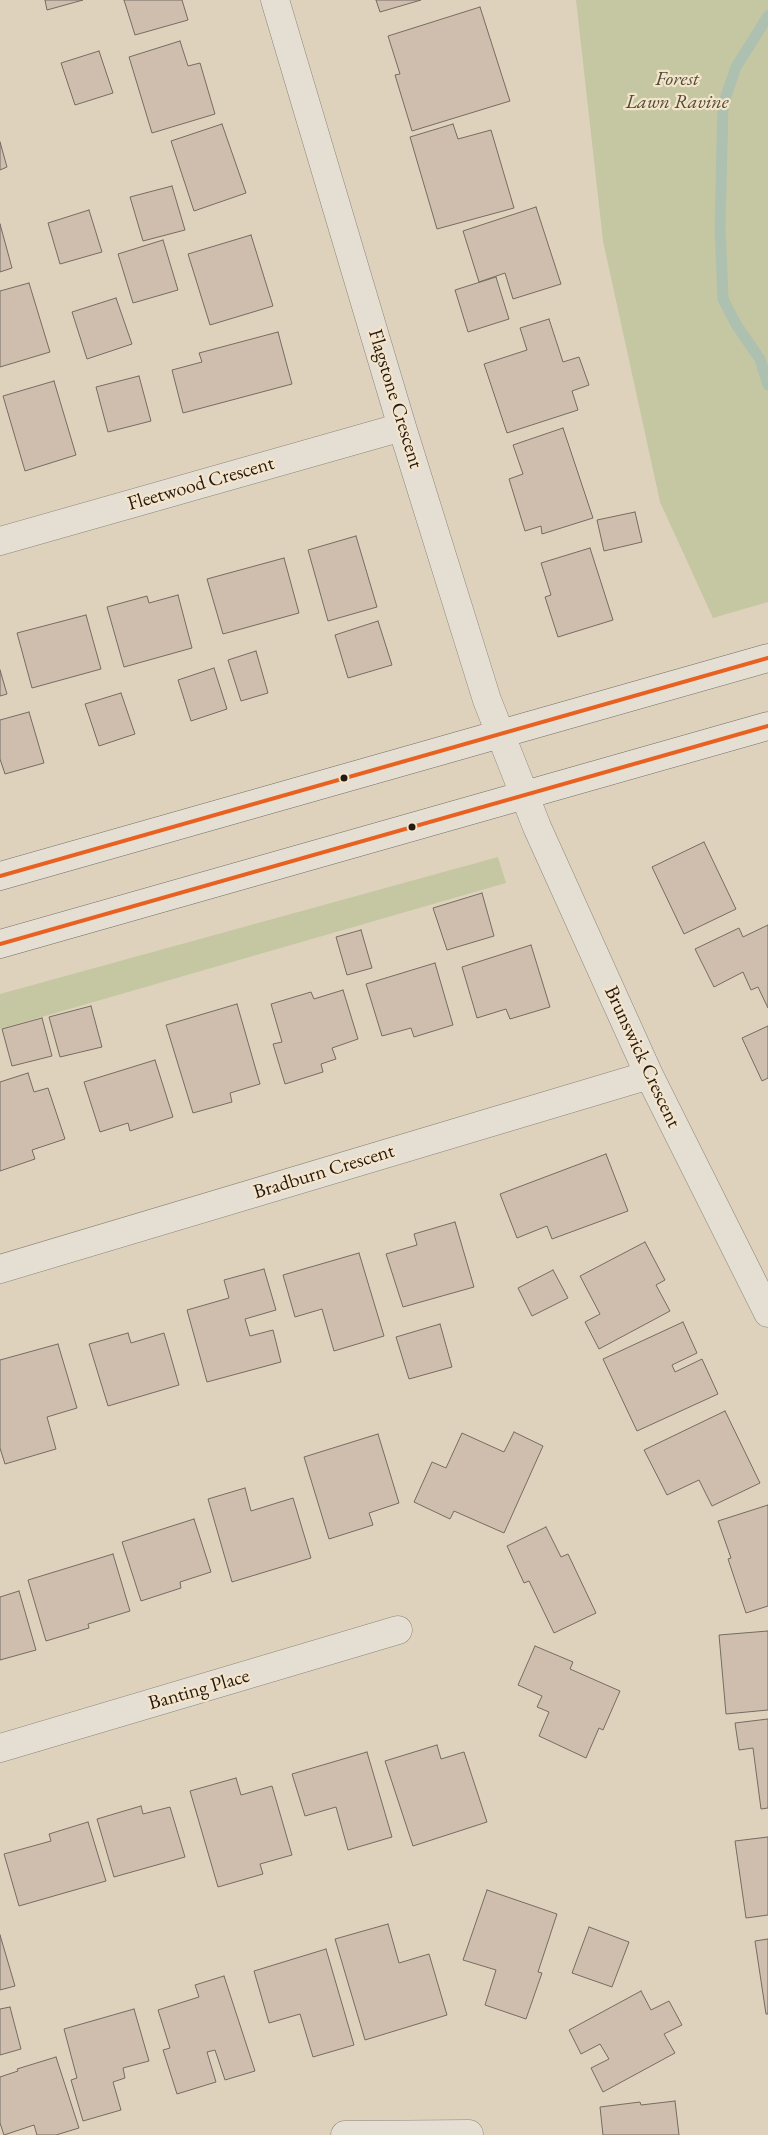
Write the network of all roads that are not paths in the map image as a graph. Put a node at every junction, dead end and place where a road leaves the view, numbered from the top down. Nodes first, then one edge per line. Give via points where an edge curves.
1 (276, 0) edge
2 (402, 427) junction
3 (0, 541) edge
4 (768, 658) edge
5 (768, 726) edge
6 (501, 734) junction
7 (523, 796) junction
8 (0, 876) edge
9 (0, 944) edge
10 (649, 1075) junction
11 (0, 1269) edge
12 (768, 1313) edge
13 (398, 1630) dead end
14 (0, 1748) edge
15 (469, 2134) edge
16 (346, 2135) edge

1 - 2 street, Flagstone Crescent
2 - 3 street, Fleetwood Crescent
2 - 6 street, Flagstone Crescent via 487,700
4 - 6 street
5 - 7 street
6 - 7 street, Flagstone Crescent
6 - 8 street
7 - 9 street
7 - 10 street, Brunswick Crescent
10 - 11 street, Bradburn Crescent
10 - 12 street, Brunswick Crescent
13 - 14 street, Banting Place
15 - 16 street

